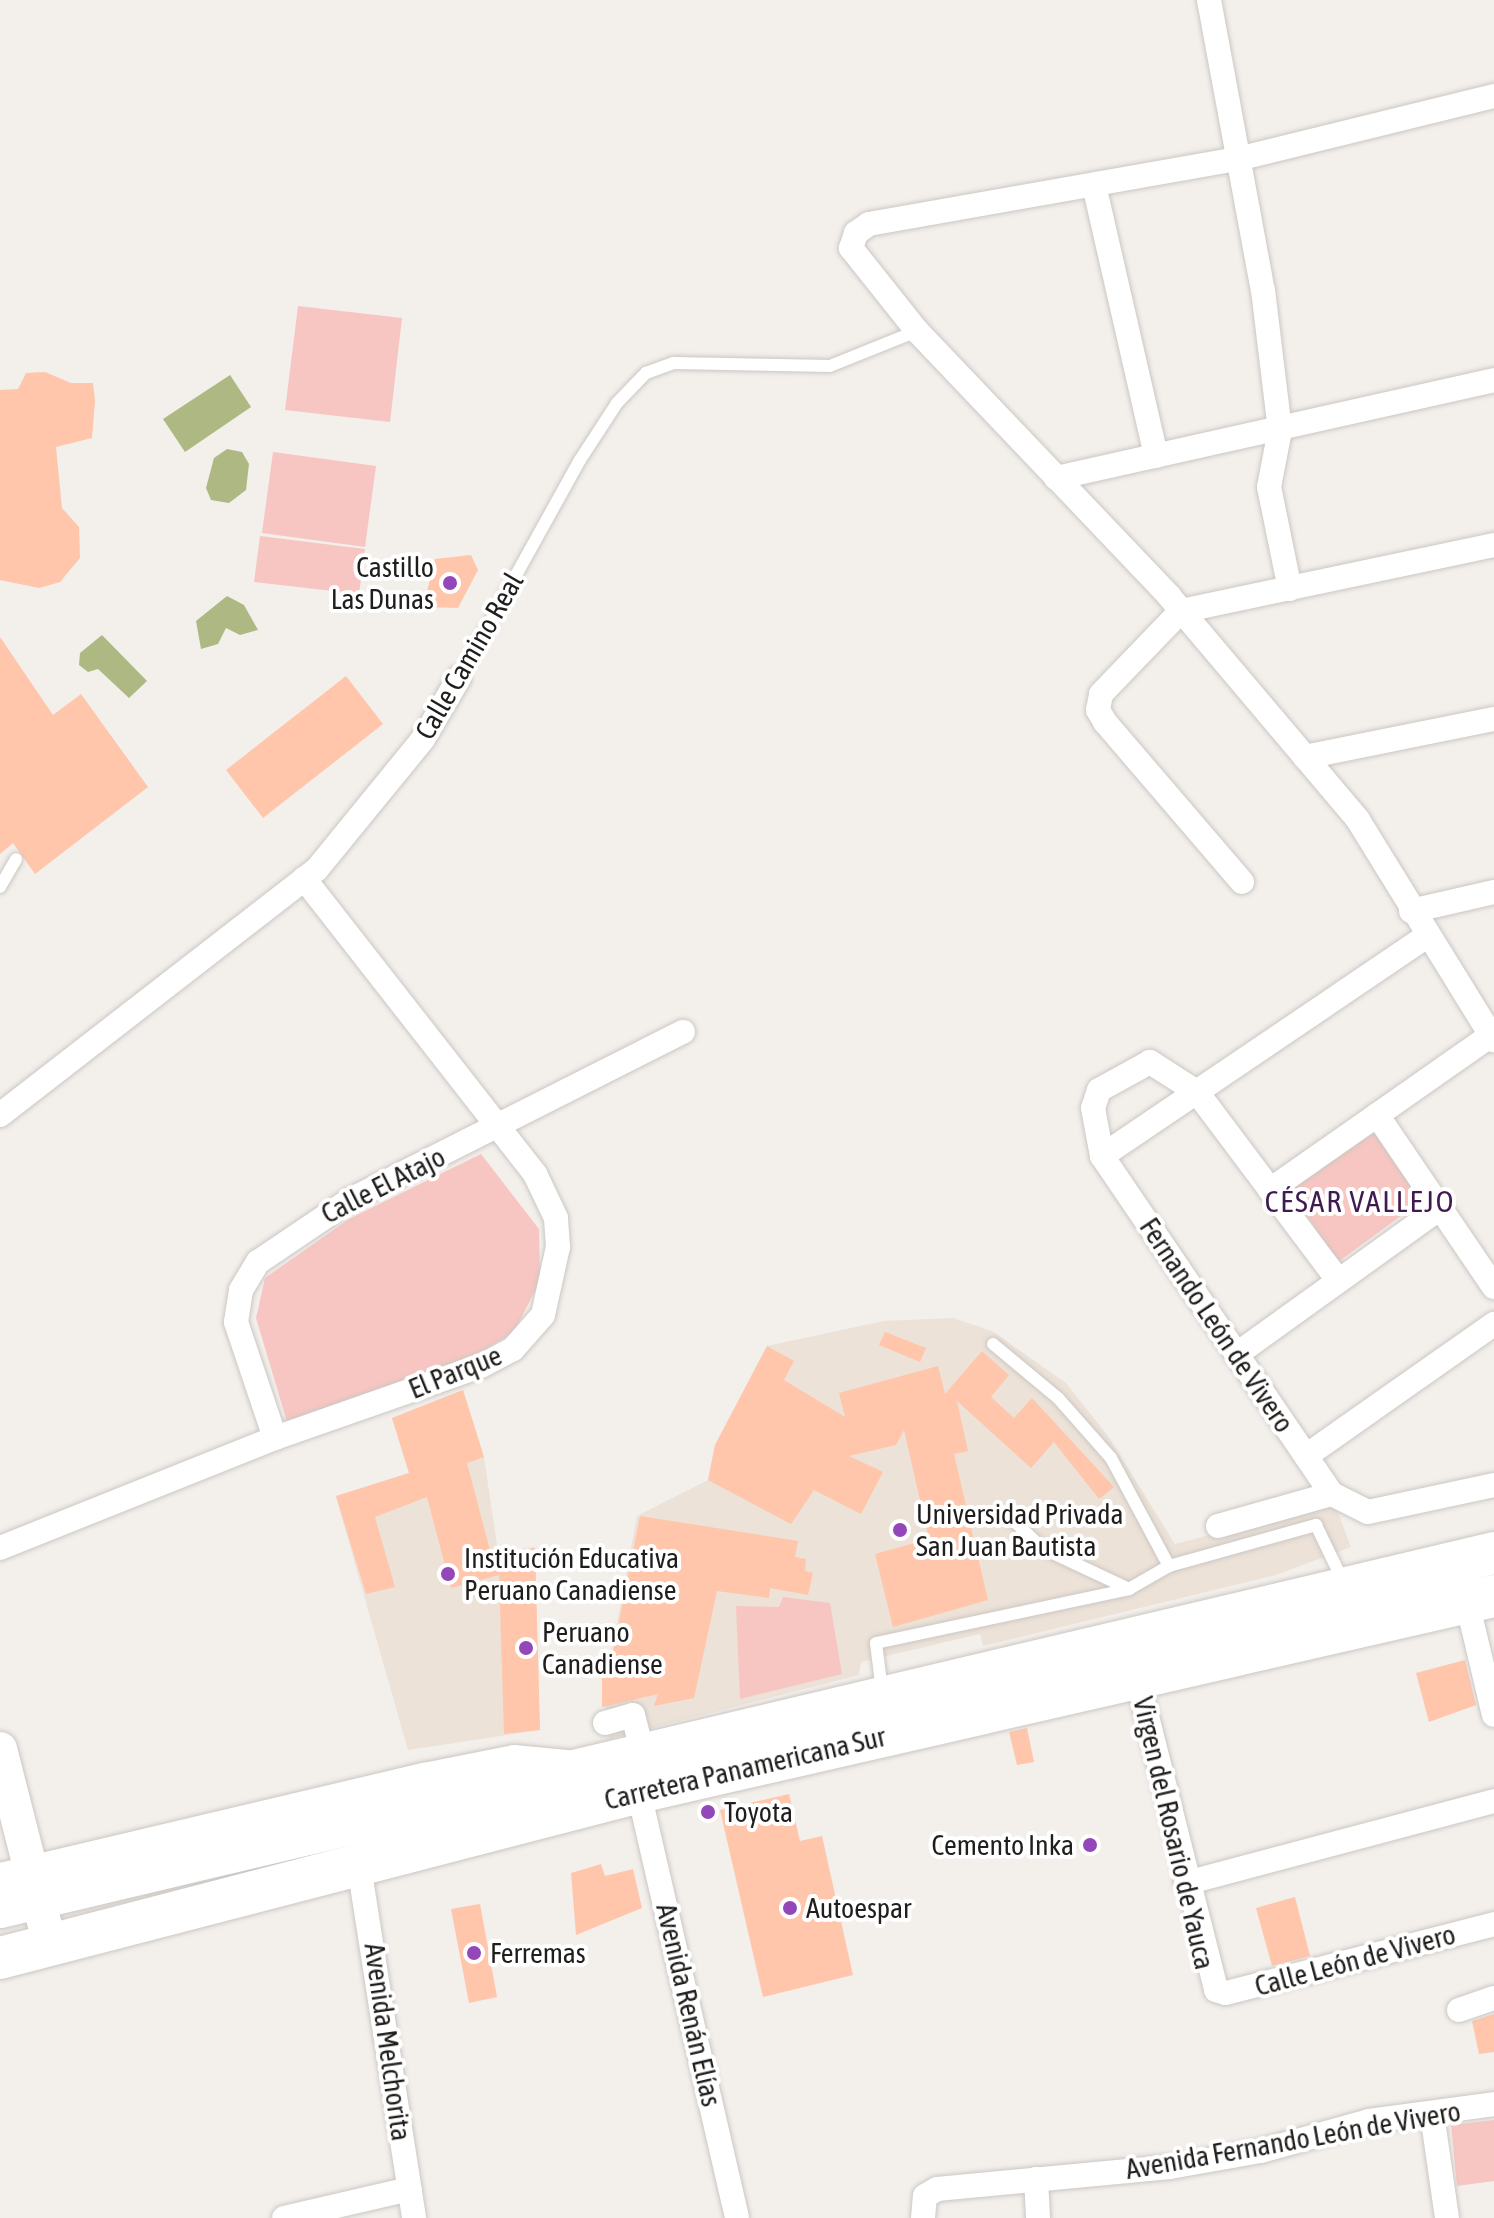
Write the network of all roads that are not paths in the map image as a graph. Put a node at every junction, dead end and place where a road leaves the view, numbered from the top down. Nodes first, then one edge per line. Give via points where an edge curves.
1 (1209, 0) edge
2 (1494, 96) edge
3 (1237, 159) junction
4 (1094, 185) junction
5 (917, 331) junction
6 (1494, 380) edge
7 (1280, 430) junction
8 (1156, 456) junction
9 (1056, 478) junction
10 (1494, 545) edge
11 (1290, 589) junction
12 (1181, 611) junction
13 (459, 678) joint
14 (1494, 719) edge
15 (1305, 757) junction
16 (16, 859) dead end
17 (304, 878) junction
18 (1242, 882) dead end
19 (0, 887) edge
20 (1494, 892) edge
21 (1411, 911) junction
22 (1426, 937) junction
23 (683, 1032) dead end
24 (1492, 1038) edge
25 (1197, 1092) junction
26 (0, 1115) edge
27 (1377, 1115) junction
28 (495, 1128) junction
29 (1102, 1156) junction
30 (1270, 1190) junction
31 (1440, 1208) junction
32 (1338, 1280) junction
33 (1494, 1287) edge
34 (1494, 1324) edge
35 (993, 1344) dead end
36 (1237, 1354) junction
37 (275, 1438) junction
38 (1306, 1456) junction
39 (1494, 1485) edge
40 (1332, 1494) junction
41 (1012, 1519) dead end
42 (1218, 1526) dead end
43 (0, 1548) edge
44 (1494, 1553) edge
45 (1169, 1566) junction
46 (1345, 1586) junction
47 (1129, 1589) junction
48 (1480, 1599) edge
49 (1136, 1673) junction
50 (884, 1698) junction
51 (1494, 1715) edge
52 (605, 1723) dead end
53 (0, 1749) edge
54 (632, 1771) junction
55 (1494, 1801) edge
56 (359, 1866) junction
57 (1186, 1883) junction
58 (17, 1887) edge
59 (1494, 1924) edge
60 (50, 1945) junction
61 (0, 1958) edge
62 (1216, 1990) joint
63 (1494, 1998) edge
64 (1459, 2010) dead end
65 (1494, 2104) edge
66 (1432, 2114) junction
67 (1036, 2179) junction
68 (410, 2189) junction
69 (284, 2218) edge
70 (414, 2218) edge
71 (737, 2218) edge
72 (923, 2218) edge
73 (1038, 2218) edge
74 (1447, 2218) edge

1 - 3 street
2 - 3 street
3 - 4 street
3 - 7 street via 1263,290
4 - 5 street via 862,227 852,240 853,255
4 - 8 street
5 - 9 street
5 - 13 lane, Calle Camino Real via 830,366 674,363 646,373 617,403 580,460
6 - 7 street
7 - 8 street
7 - 11 street via 1269,487
8 - 9 street
9 - 12 street
10 - 11 street
11 - 12 street
12 - 15 street
12 - 18 street via 1101,694 1098,710
13 - 17 street, Calle Camino Real via 423,739
14 - 15 street
15 - 21 street via 1358,820
16 - 19 lane
17 - 26 street, Calle Camino Real
17 - 28 street, El Parque
20 - 21 street
21 - 22 street
22 - 24 street
22 - 25 street
23 - 28 street, Calle El Atajo
24 - 27 street
25 - 29 street
25 - 29 street via 1150,1062 1099,1090 1093,1108
25 - 30 street
27 - 30 street
27 - 31 street
28 - 37 street, Calle El Atajo via 350,1200 275,1246 253,1269 241,1290 236,1322
28 - 37 street, El Parque via 535,1174 556,1218 553,1292 531,1334 481,1366
29 - 36 street, Fernando León de Vivero
30 - 32 street
31 - 32 street
31 - 33 street
32 - 36 street
34 - 38 street
35 - 45 lane via 1058,1398 1111,1458
36 - 38 street, Fernando León de Vivero
37 - 43 street, El Parque
38 - 40 street, Fernando León de Vivero
39 - 40 street via 1368,1512
40 - 42 street
41 - 47 lane via 1042,1548
44 - 46 highway, Carretera Panamericana Sur
45 - 46 lane via 1316,1525
45 - 47 lane
46 - 50 highway, Carretera Panamericana Sur
47 - 50 lane via 876,1643
48 - 49 highway, Carretera Panamericana Sur
48 - 51 street
49 - 54 highway, Carretera Panamericana Sur
49 - 57 street, Virgen del Rosario de Yauca
50 - 54 highway, Carretera Panamericana Sur
52 - 54 street, Avenida Renán Elías via 633,1715
53 - 58 street
54 - 56 highway, Carretera Panamericana Sur
54 - 58 highway, Carretera Panamericana Sur
54 - 71 street, Avenida Renán Elías
55 - 57 street
56 - 60 highway, Carretera Panamericana Sur
56 - 68 street, Avenida Melchorita
57 - 62 street, Virgen del Rosario de Yauca
58 - 60 street
59 - 62 street, Calle León de Vivero via 1226,1993
60 - 61 highway, Carretera Panamericana Sur
63 - 64 street
65 - 66 street, Avenida Fernando León de Vivero
66 - 67 street, Avenida Fernando León de Vivero via 1369,2121 1307,2140 1170,2167
66 - 74 street
67 - 72 street, Avenida Fernando León de Vivero via 937,2189 925,2196
67 - 73 street
68 - 69 street
68 - 70 street, Avenida Melchorita

